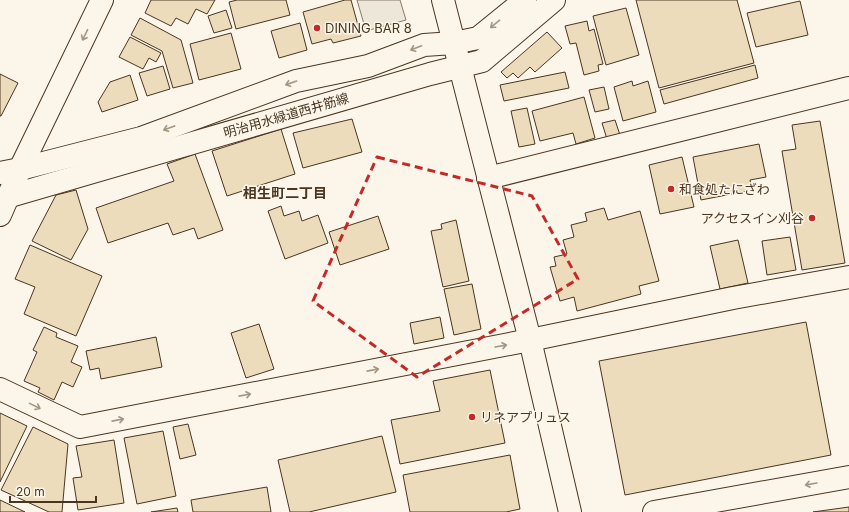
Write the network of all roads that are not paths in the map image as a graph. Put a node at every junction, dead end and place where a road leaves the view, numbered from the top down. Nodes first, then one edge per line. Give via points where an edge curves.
1 (102, 0) edge
2 (443, 0) edge
3 (525, 0) edge
4 (554, 0) edge
5 (454, 42) junction
6 (461, 67) junction
7 (849, 88) edge
8 (10, 171) edge
9 (488, 178) junction
10 (3, 204) edge
11 (849, 276) edge
12 (530, 340) junction
13 (0, 389) edge
14 (849, 477) edge
15 (570, 512) edge
16 (654, 512) edge

1 -> 8 street
2 - 5 street
3 -> 5 street via 478,38
4 - 6 street, 明治用水緑道西井筋線 via 482,61
5 - 6 street
5 -> 8 street via 424,45 368,66 296,81 141,138
6 - 9 street
6 - 10 street, 明治用水緑道西井筋線 via 430,74
7 - 9 street
8 - 10 street
9 - 12 street
11 - 12 street
13 -> 12 street via 80,428
12 - 15 street
14 -> 16 street

